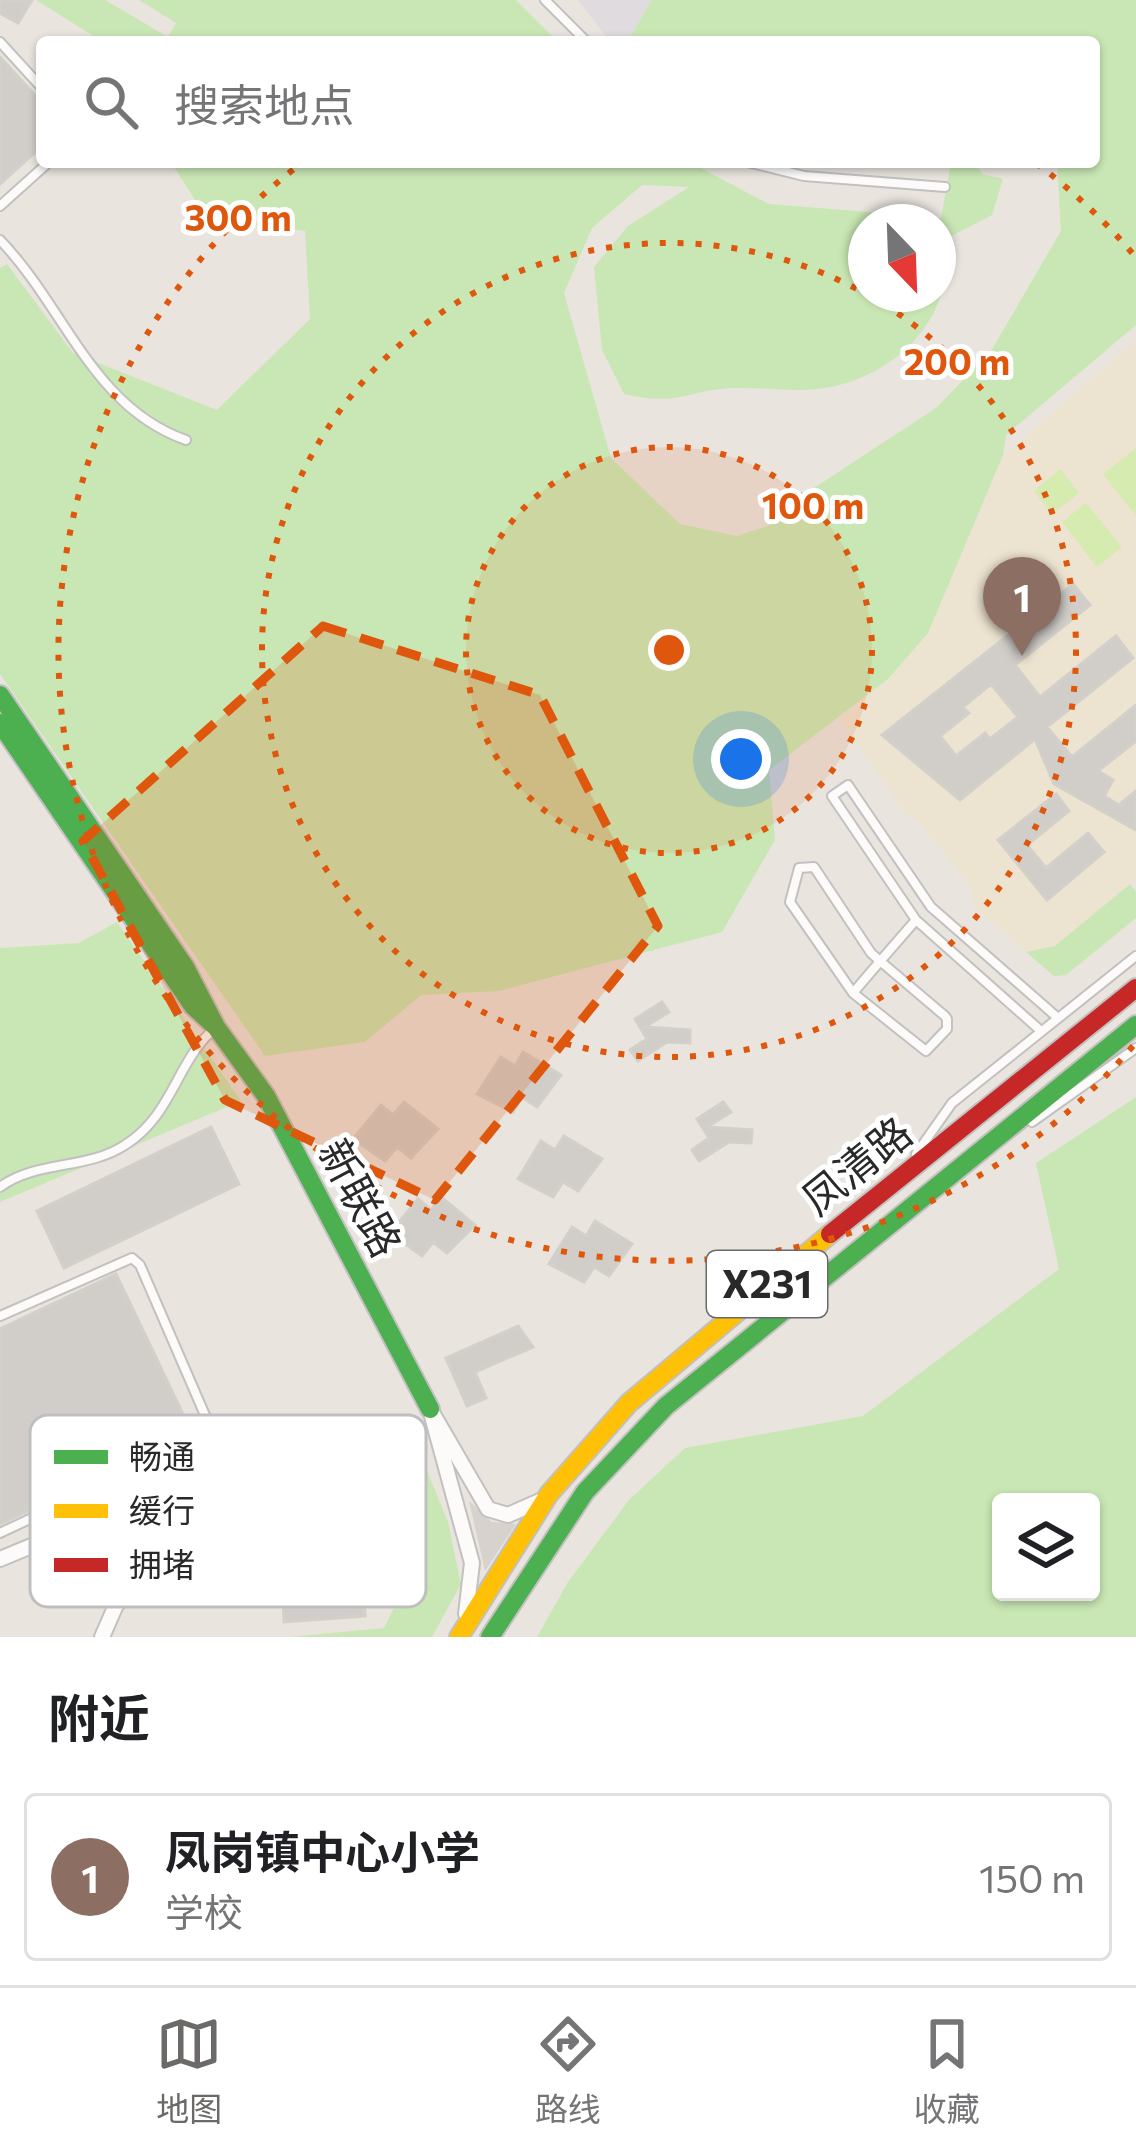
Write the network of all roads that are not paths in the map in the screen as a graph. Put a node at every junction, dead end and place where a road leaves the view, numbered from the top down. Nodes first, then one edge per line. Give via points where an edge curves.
1 (545, 0) edge
2 (581, 36) edge
3 (0, 42) edge
4 (36, 81) edge
5 (42, 168) edge
6 (771, 168) edge
7 (945, 187) dead end
8 (0, 206) edge
9 (0, 240) edge
10 (186, 440) dead end
11 (0, 694) edge
12 (0, 723) edge
13 (916, 920) junction
14 (1136, 956) edge
15 (880, 961) junction
16 (1136, 988) edge
17 (853, 993) junction
18 (1058, 1018) junction
19 (1136, 1025) edge
20 (216, 1027) junction
21 (1041, 1031) junction
22 (1136, 1048) edge
23 (901, 1177) junction
24 (0, 1187) edge
25 (931, 1189) junction
26 (0, 1316) edge
27 (430, 1409) junction
28 (205, 1415) edge
29 (549, 1494) junction
30 (30, 1519) edge
31 (0, 1533) edge
32 (30, 1547) edge
33 (0, 1559) edge
34 (115, 1607) edge
35 (460, 1636) edge
36 (102, 1637) edge
37 (490, 1637) edge

1 - 2 lane
3 - 4 lane
5 - 8 lane
6 - 7 lane
9 - 10 lane via 133,415
11 - 20 main road, 新联路 via 185,967
12 - 20 main road, 新联路 via 193,1006
13 - 15 lane
13 - 18 lane via 832,796 848,785 932,908
13 - 21 lane
14 - 18 lane
15 - 17 lane
15 - 17 lane via 947,1019 932,1048 919,1051
15 - 17 lane via 814,867 802,865 790,902
16 - 23 main road, 凤清路 / X231
18 - 21 lane
19 - 25 main road, 凤清路 / X231
20 - 24 lane via 196,1044 162,1114 124,1147
20 - 27 main road, 新联路 via 266,1096
21 - 23 lane via 952,1103
22 - 25 lane
23 - 29 main road, 凤清路 / X231 via 664,1369
25 - 37 main road, 凤清路 / X231 via 632,1439 558,1528
26 - 28 lane via 132,1258
27 - 29 street, 新联路 via 488,1510 520,1513
27 - 35 street, 新联路 via 472,1563
29 - 35 main road, 凤清路 / X231
30 - 31 lane
32 - 33 street
34 - 36 street

